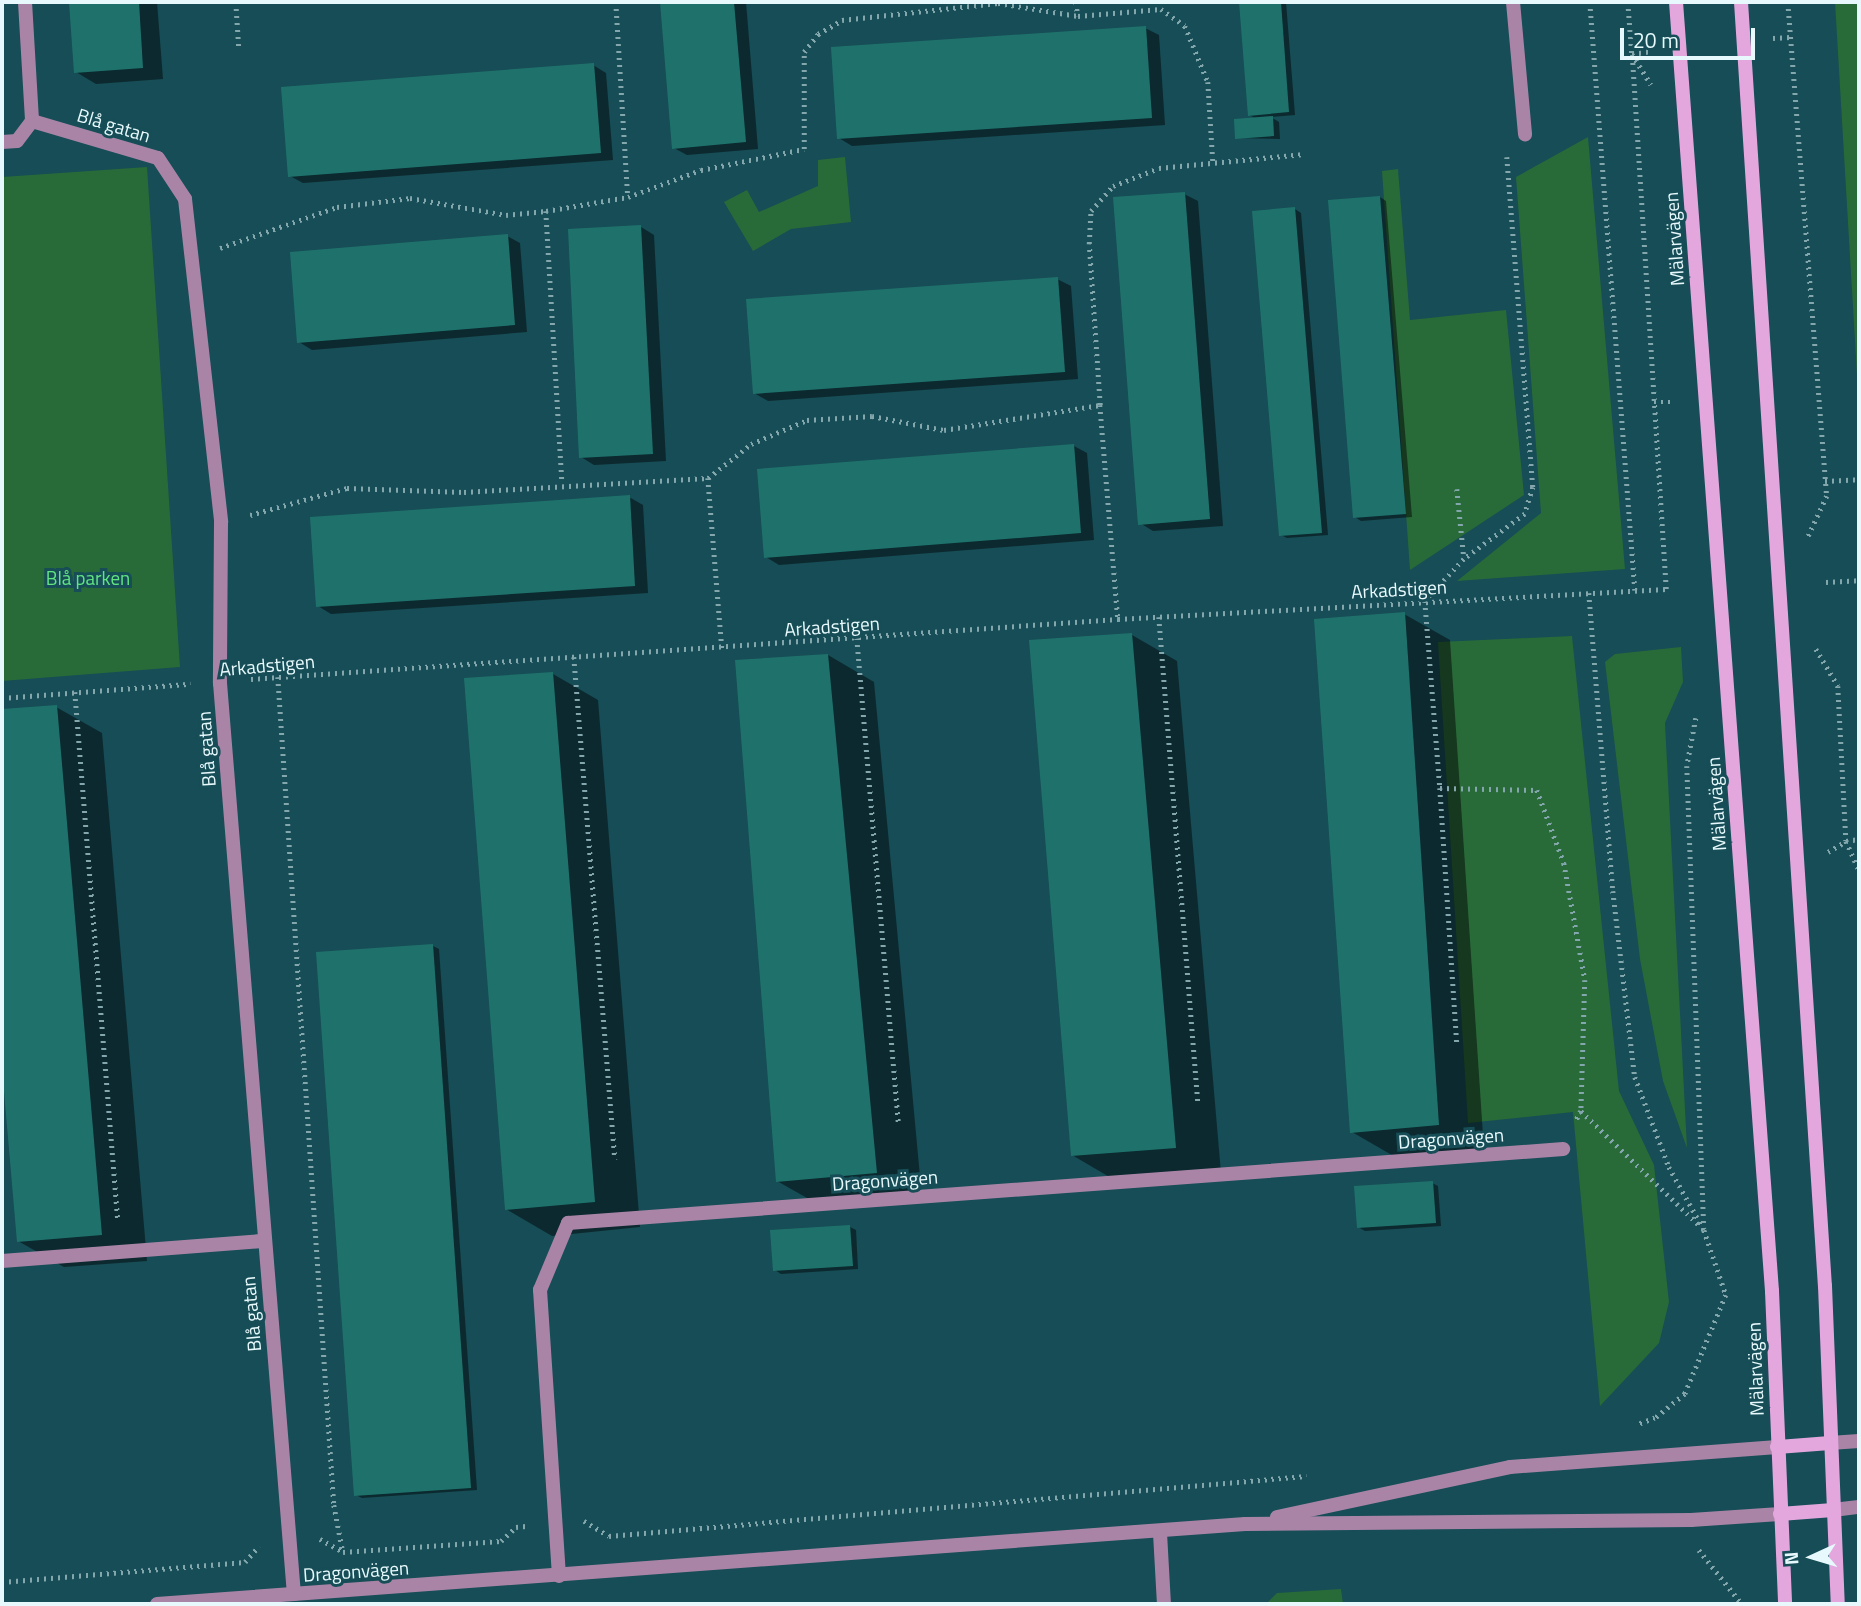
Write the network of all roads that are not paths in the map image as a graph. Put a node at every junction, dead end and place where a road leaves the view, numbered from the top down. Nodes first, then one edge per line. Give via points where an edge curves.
1 (25, 2) edge
2 (1513, 2) edge
3 (1676, 2) edge
4 (1741, 2) edge
5 (32, 121) junction
6 (1525, 134) dead end
7 (2, 142) edge
8 (1563, 1149) road end
9 (264, 1241) junction
10 (2, 1261) edge
11 (1859, 1441) edge
12 (1830, 1443) junction
13 (1777, 1447) junction
14 (1859, 1507) edge
15 (1833, 1510) junction
16 (1780, 1514) junction
17 (1245, 1524) junction
18 (1160, 1533) junction
19 (559, 1576) junction
20 (294, 1594) junction
21 (157, 1604) edge
22 (1164, 1604) edge
23 (1784, 1604) edge
24 (1838, 1604) edge

1 - 5 street
2 - 6 street
3 - 13 main road, Mälarvägen via 1771,1278
4 - 12 main road via 1825,1286
5 - 7 street via 17,141
5 - 9 street, Blå gatan via 158,158 185,199 221,522 220,682
8 - 19 street, Dragonvägen via 568,1223 540,1290
9 - 10 street
9 - 20 street, Blå gatan
11 - 12 street
12 - 13 main road
12 - 15 main road
13 - 16 main road, Mälarvägen
13 - 17 street, Dragonvägen via 1510,1467
14 - 15 street
15 - 16 main road
15 - 24 main road
16 - 17 street, Dragonvägen via 1691,1520
16 - 23 main road, Mälarvägen
17 - 18 street, Dragonvägen
18 - 19 street, Dragonvägen
18 - 22 street
19 - 20 street, Dragonvägen
20 - 21 street, Dragonvägen

